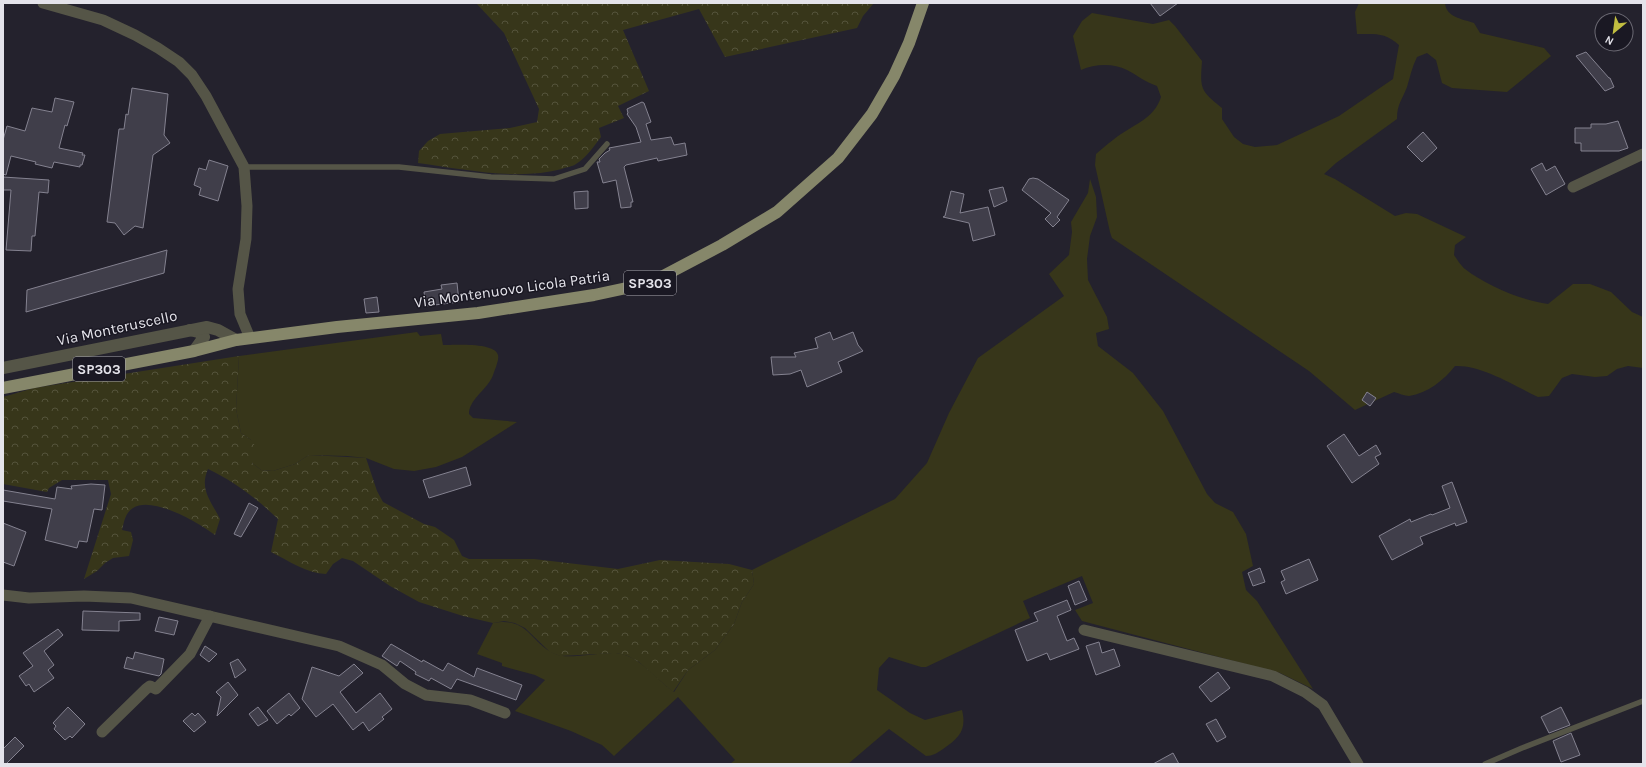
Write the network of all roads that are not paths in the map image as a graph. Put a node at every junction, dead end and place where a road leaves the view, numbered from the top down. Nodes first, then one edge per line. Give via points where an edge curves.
1 (43, 3) edge
2 (922, 3) edge
3 (607, 144) dead end
4 (1643, 154) edge
5 (244, 167) junction
6 (1573, 187) dead end
7 (188, 330) junction
8 (250, 338) junction
9 (236, 340) junction
10 (194, 351) junction
11 (3, 368) edge
12 (3, 388) edge
13 (3, 595) edge
14 (210, 616) junction
15 (1084, 630) dead end
16 (1643, 701) edge
17 (505, 713) dead end
18 (102, 732) dead end
19 (1358, 764) edge
20 (1485, 764) edge

1 - 5 street via 102,20 141,38 179,62 192,75 206,96
2 - 8 main road, Via Montenuovo Licola Patria / SP303 via 909,43 894,76 872,114 838,158 776,212 722,246 650,283 594,295 478,313
3 - 5 lane via 585,169 554,179 491,176 399,166
4 - 6 street
5 - 8 street via 246,239 238,289 240,314
7 - 9 street, Via Monteruscello via 207,327
7 - 10 street via 202,333 204,337
7 - 11 street, Via Monteruscello
8 - 9 main road, Via Montenuovo Licola Patria / SP303
9 - 10 main road, Via Montenuovo Licola Patria / SP303
10 - 12 main road, Via Montenuovo Licola Patria / SP303
13 - 14 street via 29,598 131,598
14 - 17 street via 339,646 382,665 405,684 426,695 470,700
14 - 18 street via 190,654 156,689 150,686 146,689
15 - 19 street via 1273,676 1305,692 1323,705
16 - 20 lane

